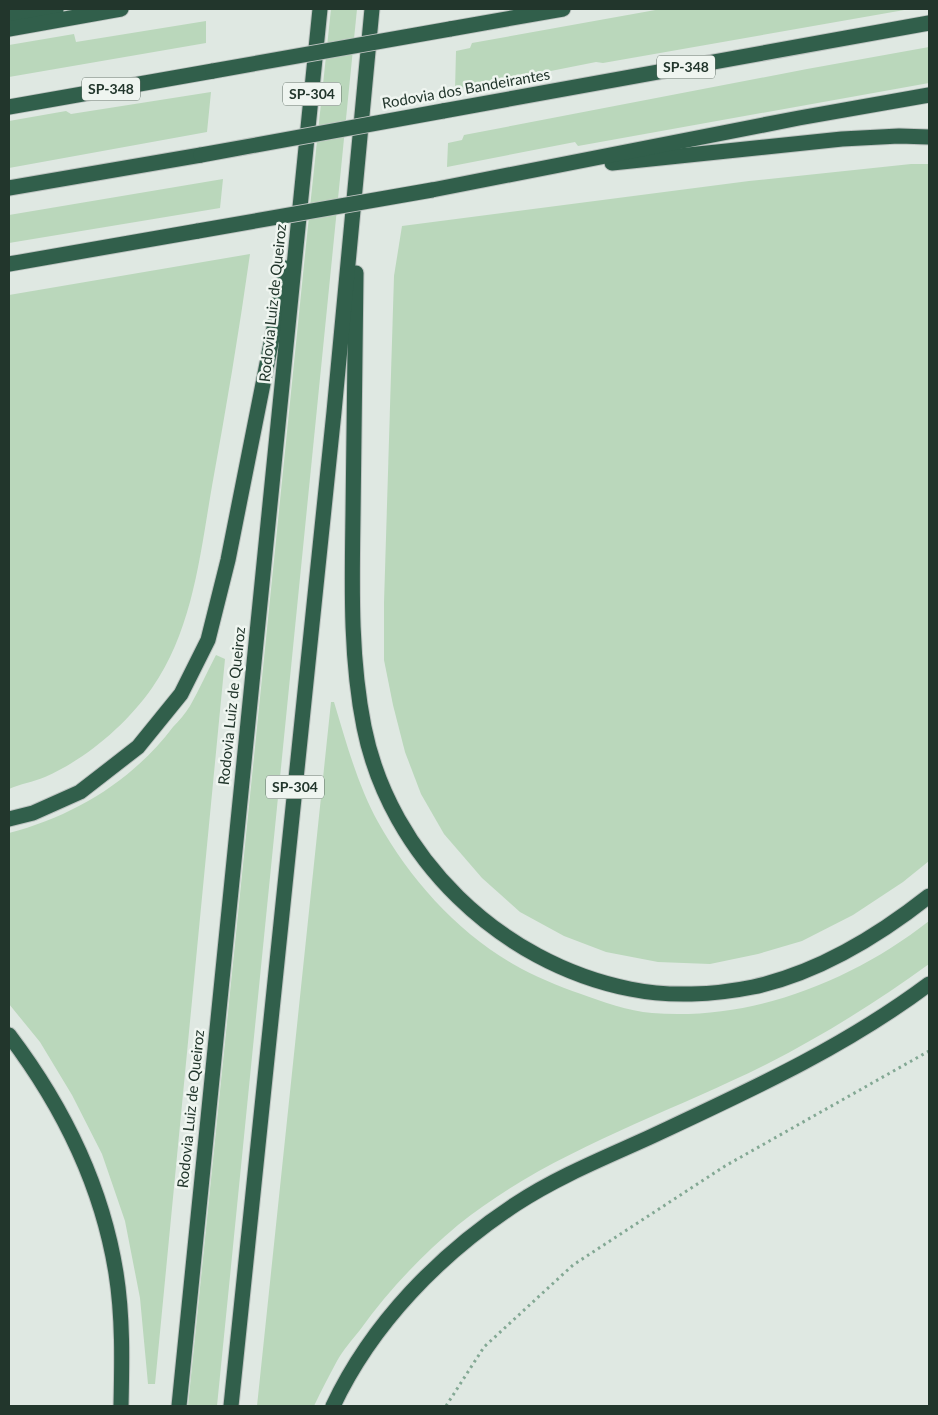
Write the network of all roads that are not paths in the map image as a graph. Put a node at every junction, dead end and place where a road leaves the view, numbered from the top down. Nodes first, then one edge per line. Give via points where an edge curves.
1 (88, 9) edge
2 (120, 9) edge
3 (320, 9) edge
4 (372, 9) edge
5 (563, 9) edge
6 (9, 16) edge
7 (929, 23) edge
8 (9, 29) edge
9 (929, 95) edge
10 (9, 107) edge
11 (929, 138) edge
12 (357, 167) junction
13 (518, 173) junction
14 (304, 179) junction
15 (9, 188) edge
16 (9, 266) edge
17 (9, 819) edge
18 (929, 896) edge
19 (929, 984) edge
20 (9, 1035) edge
21 (121, 1406) edge
22 (179, 1406) edge
23 (232, 1406) edge
24 (333, 1406) edge

1 - 6 highway
2 - 8 highway
3 - 14 highway, Rodovia Luiz de Queiroz / SP-304
4 - 12 highway, SP-304
5 - 10 highway, SP-348, bridge
7 - 15 highway, Rodovia dos Bandeirantes / SP-348, bridge
9 - 13 highway
11 - 13 highway via 842,139
12 - 18 highway via 352,602 356,668 364,728 378,776 396,817 442,882 493,927 557,966 592,980 632,990 673,993 753,987 818,966 877,933
12 - 23 highway, SP-304
13 - 16 highway, bridge
14 - 17 highway via 228,560 208,640 181,694 138,747 80,792 33,813
14 - 22 highway, Rodovia Luiz de Queiroz / SP-304
19 - 24 highway via 854,1035 800,1065 566,1176 516,1204 476,1233 409,1294 374,1338
20 - 21 highway via 59,1110 84,1161 102,1213 116,1273 122,1339

